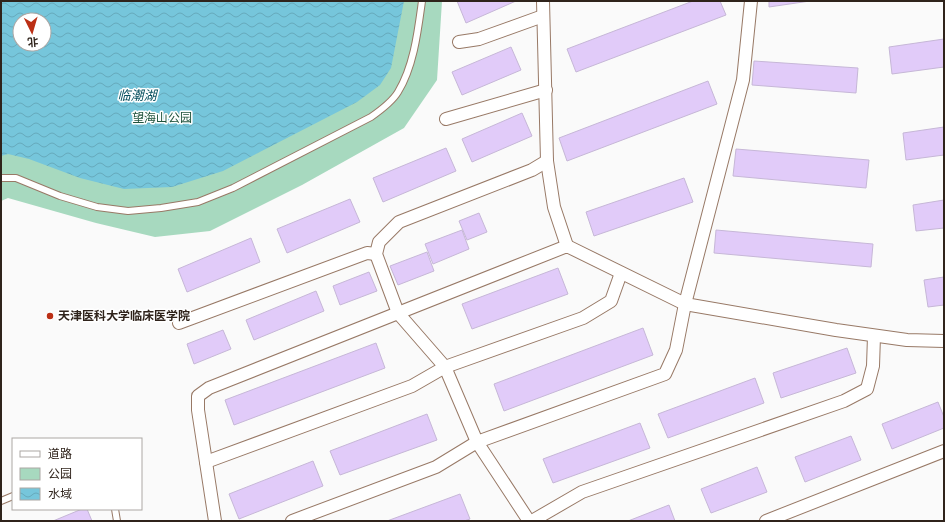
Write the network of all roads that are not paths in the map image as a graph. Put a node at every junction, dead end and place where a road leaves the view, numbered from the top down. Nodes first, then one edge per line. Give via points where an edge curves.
1 (422, 1) edge
2 (543, 1) edge
3 (751, 1) edge
4 (543, 16) junction
5 (458, 42) dead end
6 (546, 90) junction
7 (446, 119) dead end
8 (547, 161) junction
9 (1, 178) edge
10 (567, 246) junction
11 (376, 254) junction
12 (621, 273) junction
13 (685, 304) junction
14 (398, 313) junction
15 (179, 323) dead end
16 (874, 336) junction
17 (944, 340) edge
18 (445, 367) junction
19 (477, 442) junction
20 (944, 451) edge
21 (206, 462) junction
22 (12, 496) edge
23 (1, 501) edge
24 (115, 510) edge
25 (117, 521) edge
26 (216, 521) edge
27 (292, 521) edge
28 (529, 521) edge
29 (532, 521) edge
30 (766, 521) edge

1 - 9 lane via 408,70 398,92 386,106 371,117 233,188 198,202 128,211 97,207 60,196 16,178
2 - 4 street
3 - 13 street via 744,80
4 - 5 street via 479,39
4 - 6 street
6 - 7 street
6 - 8 street
8 - 10 street via 554,207
8 - 11 street via 532,170 400,222 379,242
10 - 12 street
10 - 14 street
11 - 14 street
11 - 15 street via 367,253
12 - 13 street
12 - 18 street via 611,301 583,318
13 - 16 street
13 - 19 street via 676,350 665,374
14 - 18 street
14 - 21 street via 209,388 198,396
16 - 17 street via 907,340
16 - 29 street via 873,366 867,390 844,401 582,492
18 - 19 street
18 - 21 street via 412,386
19 - 27 street via 436,467
19 - 28 street
20 - 30 street
21 - 26 street
22 - 23 lane
24 - 25 lane

